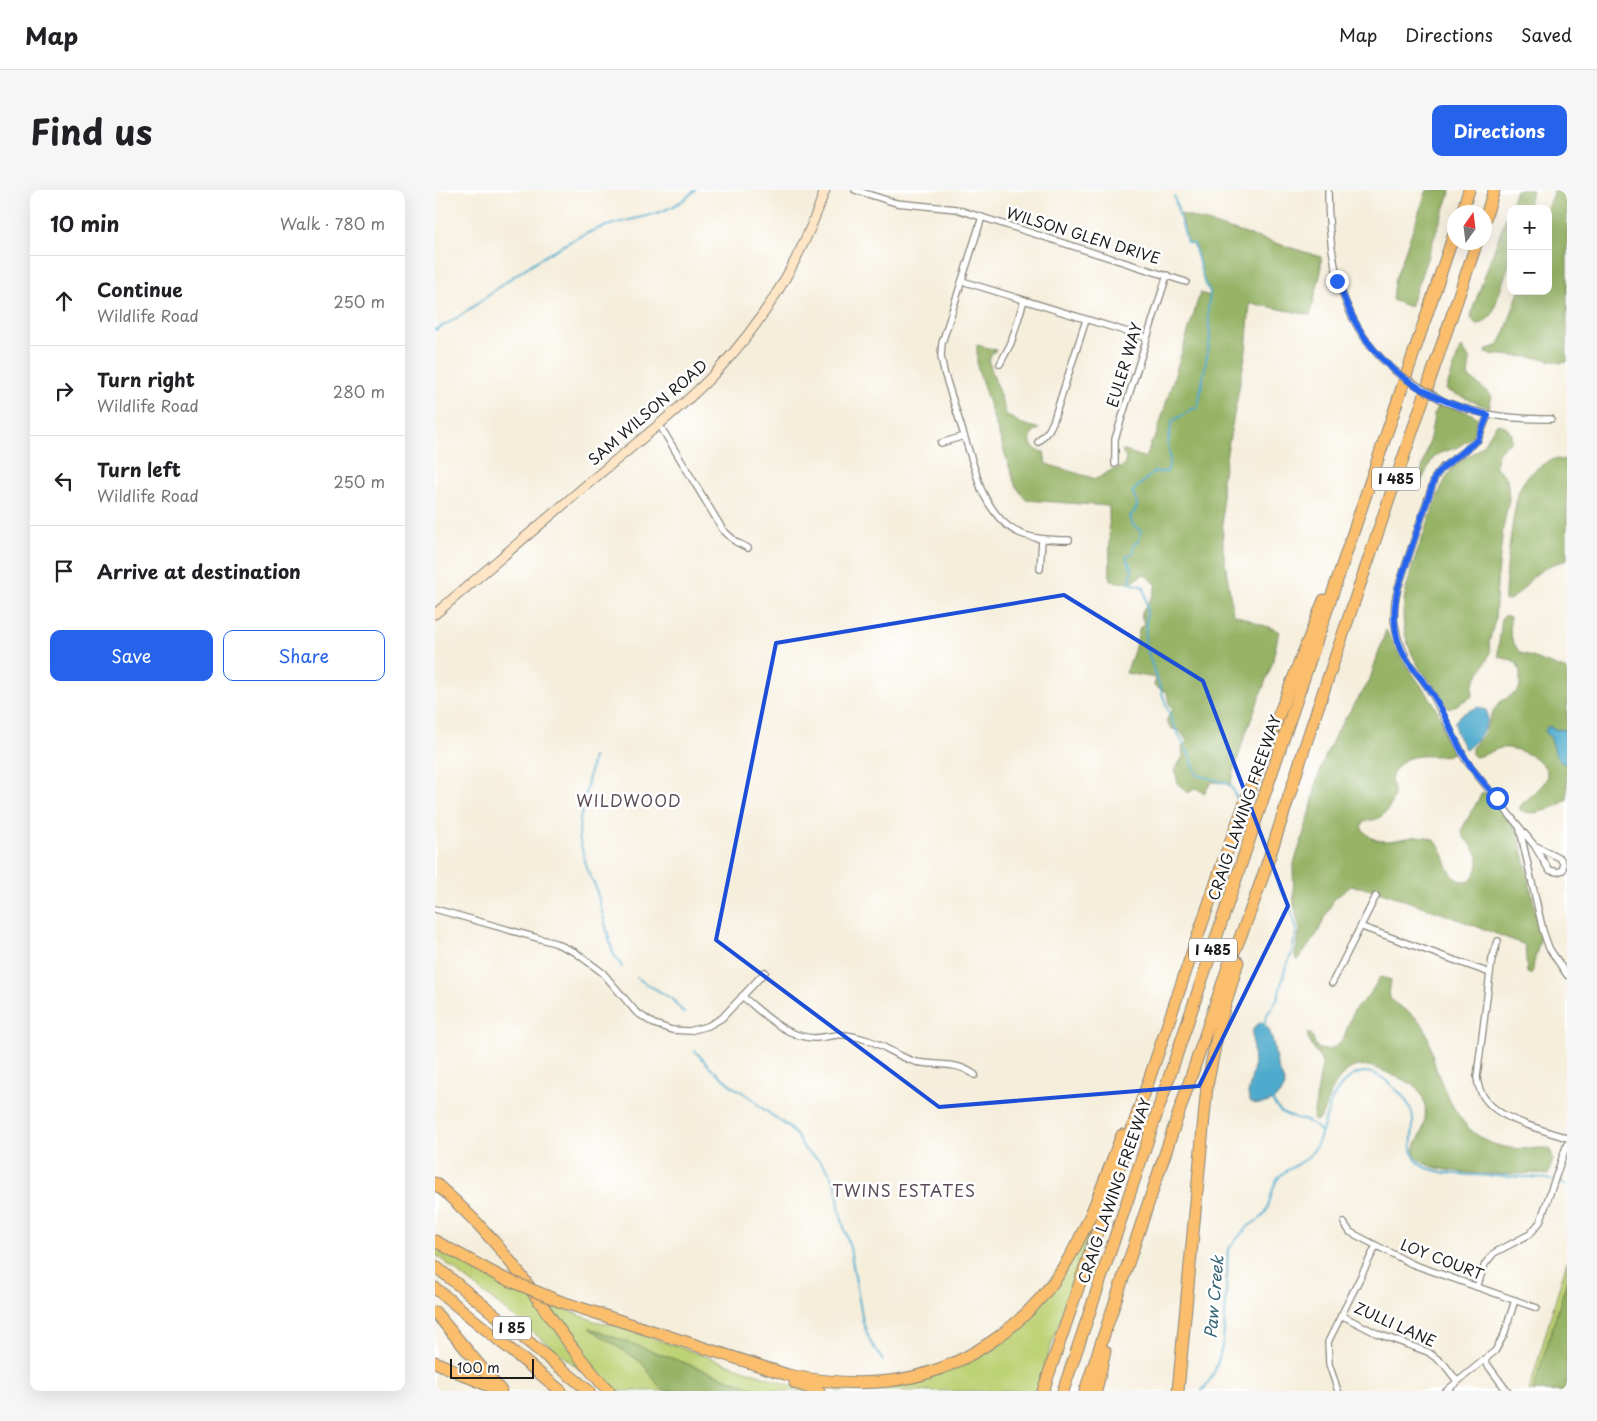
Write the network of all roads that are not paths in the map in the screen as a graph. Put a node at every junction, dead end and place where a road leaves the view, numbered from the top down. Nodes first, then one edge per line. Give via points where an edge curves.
1 (825, 190) edge
2 (855, 190) edge
3 (1328, 190) edge
4 (1469, 190) edge
5 (1494, 190) edge
6 (1464, 205) edge
7 (1489, 205) edge
8 (982, 218) junction
9 (1450, 250) edge
10 (1474, 250) edge
11 (1167, 275) junction
12 (962, 281) junction
13 (1186, 282) dead end
14 (1023, 300) junction
15 (1086, 320) junction
16 (1147, 338) junction
17 (1000, 364) dead end
18 (1488, 415) junction
19 (1551, 419) dead end
20 (659, 424) junction
21 (964, 436) junction
22 (1037, 442) dead end
23 (941, 443) dead end
24 (1115, 464) dead end
25 (1361, 508) junction
26 (1043, 540) junction
27 (1069, 540) dead end
28 (748, 548) dead end
29 (1041, 569) dead end
30 (435, 614) edge
31 (1517, 824) junction
32 (1534, 845) junction
33 (1376, 896) dead end
34 (435, 909) edge
35 (1362, 927) junction
36 (1244, 931) junction
37 (1498, 941) dead end
38 (765, 972) dead end
39 (1491, 973) junction
40 (1567, 975) edge
41 (1333, 983) dead end
42 (742, 996) junction
43 (1154, 1062) junction
44 (975, 1074) dead end
45 (1567, 1138) edge
46 (1567, 1144) edge
47 (435, 1183) edge
48 (1142, 1222) junction
49 (1344, 1223) dead end
50 (435, 1241) edge
51 (1376, 1246) junction
52 (435, 1266) edge
53 (1477, 1287) junction
54 (435, 1288) edge
55 (1515, 1300) junction
56 (1537, 1308) dead end
57 (435, 1312) edge
58 (1341, 1315) junction
59 (626, 1324) junction
60 (1484, 1360) junction
61 (435, 1362) edge
62 (1457, 1381) junction
63 (501, 1391) edge
64 (561, 1391) edge
65 (589, 1391) edge
66 (609, 1391) edge
67 (819, 1391) edge
68 (1043, 1391) edge
69 (1063, 1391) edge
70 (1085, 1391) edge
71 (1096, 1391) edge
72 (1177, 1391) edge
73 (1338, 1391) edge
74 (1446, 1391) edge
75 (1507, 1391) edge

1 - 20 street, SAM WILSON ROAD via 799,252 780,288 752,329 708,380
2 - 8 street, WILSON GLEN DRIVE via 896,203 956,209
3 - 18 street, bridge via 1329,238 1337,281 1357,326 1375,352 1407,380 1445,402
4 - 6 highway
5 - 7 highway
8 - 11 street, WILSON GLEN DRIVE
8 - 12 street
9 - 25 highway, CRAIG LAWING FREEWAY / I 485
10 - 36 highway, I 485
11 - 13 street, WILSON GLEN DRIVE
11 - 16 street, EULER WAY
12 - 14 street
12 - 21 street via 941,356
14 - 15 street
14 - 17 street via 1011,343
15 - 16 street
15 - 22 street via 1053,422
16 - 24 street, EULER WAY via 1115,439
18 - 19 street
18 - 31 street via 1478,440 1435,477 1398,588 1394,620 1401,650 1435,698 1465,759
20 - 28 street via 723,530
20 - 30 street, SAM WILSON ROAD
21 - 23 street
21 - 26 street via 981,489 997,517 1015,531
25 - 43 highway via 1256,773
25 - 69 highway, CRAIG LAWING FREEWAY / I 485
26 - 27 street
26 - 29 street
31 - 32 street
31 - 40 street via 1523,835 1543,931 1549,948
32 - 32 street via 1560,858 1563,870 1549,870
33 - 35 street
34 - 42 street via 555,943 575,952 598,968 636,1012 654,1024 672,1030 689,1031 708,1026 721,1018
35 - 39 street
35 - 41 street
36 - 48 highway, I 485 via 1229,964
36 - 72 highway via 1207,1086
37 - 39 street
38 - 42 street
39 - 45 street via 1477,1077 1482,1096 1508,1117
42 - 44 street via 783,1028 798,1035 817,1038 843,1034 875,1042 917,1062 960,1067
43 - 59 highway via 1078,1244 1057,1279 1001,1335 960,1359 891,1381 834,1383 788,1375
43 - 68 highway
46 - 53 street via 1547,1205 1535,1229 1494,1253 1485,1264
47 - 66 highway via 458,1202 499,1248 569,1344
48 - 70 highway, I 485
48 - 71 highway
49 - 51 street, LOY COURT via 1350,1232
50 - 59 highway, bridge via 501,1277
51 - 53 street, LOY COURT via 1412,1264
51 - 58 street
52 - 65 highway, I 85
53 - 55 street, LOY COURT
54 - 64 highway, I 85
55 - 56 street, LOY COURT
55 - 60 street via 1501,1344
57 - 63 highway
58 - 62 street, ZULLI LANE via 1378,1334 1428,1352 1444,1364
58 - 73 street via 1327,1348
59 - 67 highway
60 - 62 street
60 - 75 street
61 - 63 highway
62 - 74 street

